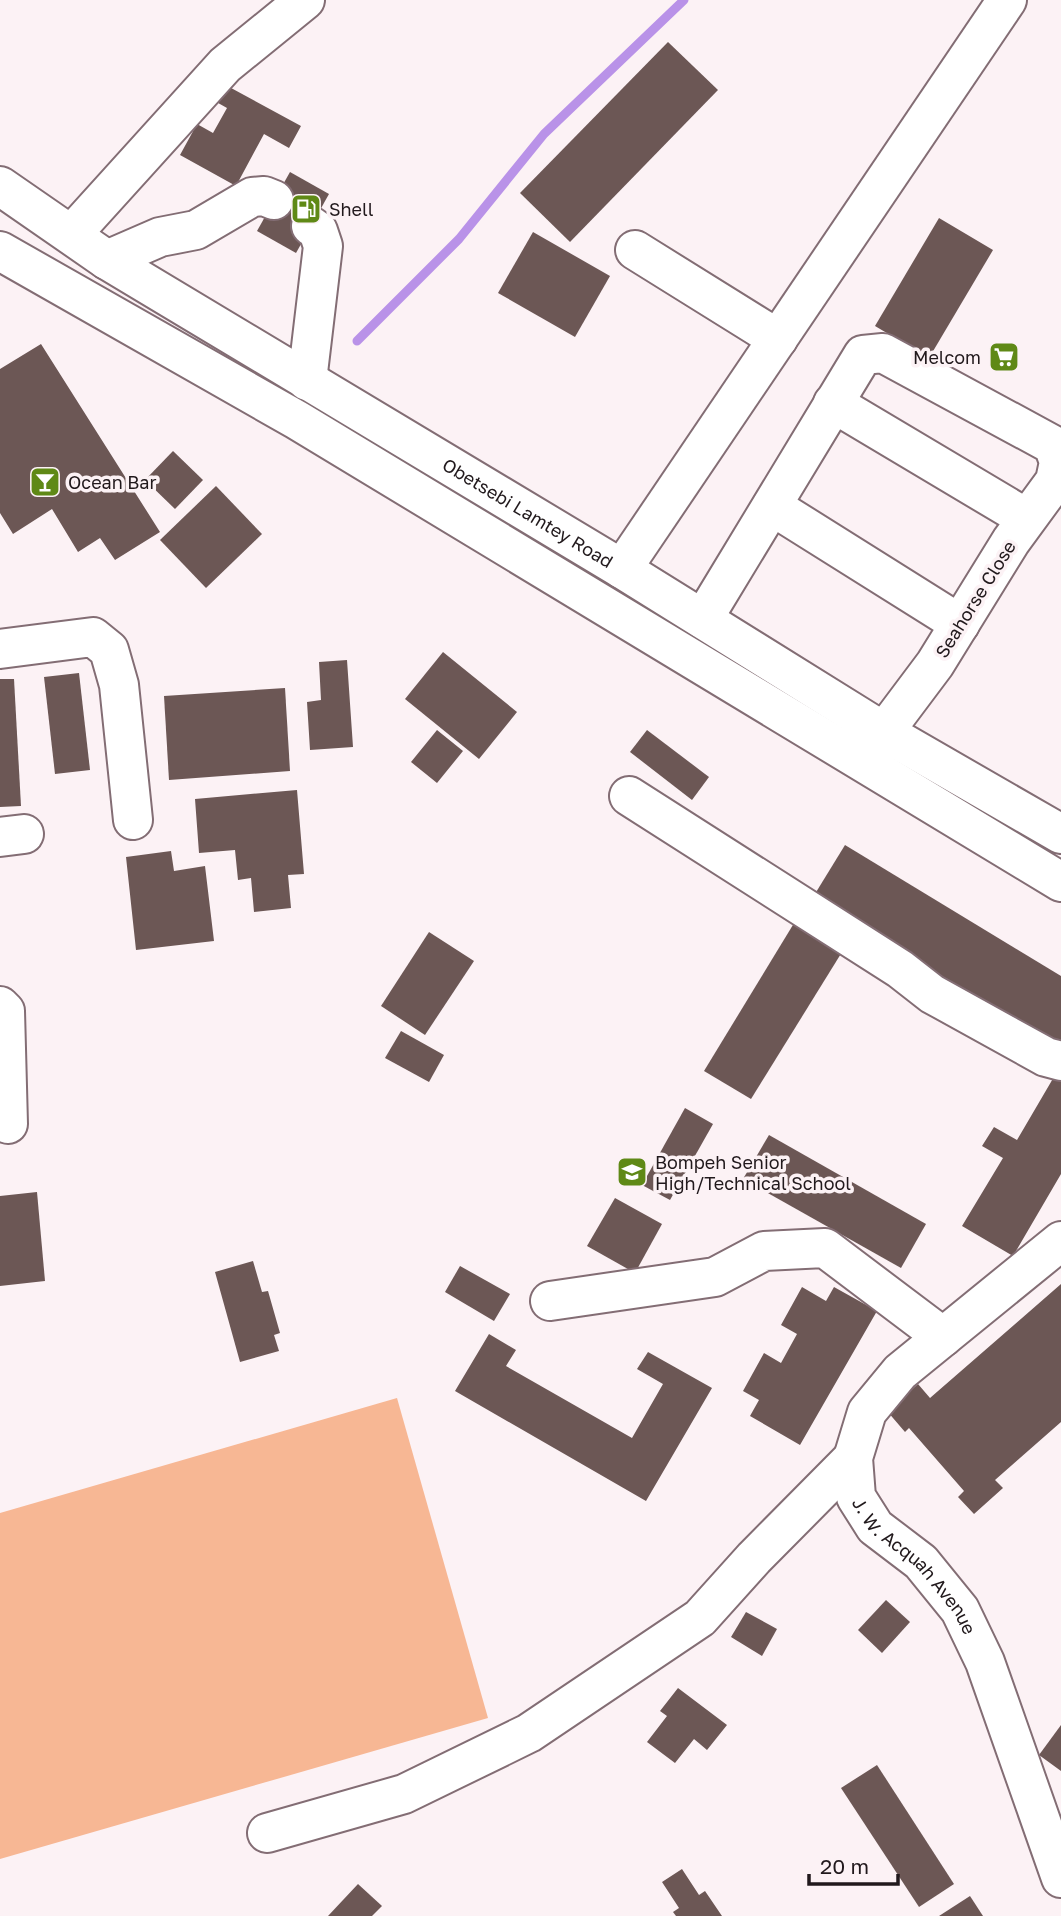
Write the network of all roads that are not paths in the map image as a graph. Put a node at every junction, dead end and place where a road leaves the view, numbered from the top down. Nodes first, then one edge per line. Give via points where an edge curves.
1 (305, 0) edge
2 (1007, 0) edge
3 (0, 186) edge
4 (274, 200) dead end
5 (311, 226) dead end
6 (72, 234) junction
7 (635, 250) dead end
8 (0, 251) edge
9 (107, 260) junction
10 (778, 339) junction
11 (307, 381) junction
12 (833, 403) junction
13 (772, 506) junction
14 (1026, 518) junction
15 (622, 569) junction
16 (703, 619) junction
17 (960, 624) junction
18 (0, 649) edge
19 (884, 732) junction
20 (629, 796) dead end
21 (133, 820) dead end
22 (1061, 834) edge
23 (1061, 882) edge
24 (0, 1006) edge
25 (1061, 1061) edge
26 (8, 1124) dead end
27 (1061, 1241) edge
28 (550, 1301) dead end
29 (943, 1337) junction
30 (853, 1458) junction
31 (267, 1833) dead end
32 (1061, 1878) edge

1 - 6 main road via 225,65
2 - 10 main road
3 - 6 main road, Obetsebi Lamtey Road
4 - 9 main road via 253,197 196,230 160,237
5 - 11 main road via 318,230 323,246
6 - 9 main road, Obetsebi Lamtey Road
7 - 10 main road
8 - 23 main road via 297,419
9 - 11 main road, Obetsebi Lamtey Road
10 - 15 main road
11 - 15 main road, Obetsebi Lamtey Road
12 - 13 main road
12 - 14 main road
12 - 14 main road, Seahorse Close via 863,355 883,352 1053,445 1059,463 1055,481
13 - 16 main road
13 - 17 main road
14 - 17 main road, Seahorse Close
15 - 16 main road, Obetsebi Lamtey Road
16 - 19 main road, Obetsebi Lamtey Road
17 - 19 main road, Seahorse Close
18 - 21 main road via 93,637 109,650 119,685
19 - 22 main road, Obetsebi Lamtey Road
20 - 25 main road via 932,994
24 - 26 main road via 5,1011
27 - 29 main road, J. W. Acquah Avenue
28 - 29 main road via 715,1277 764,1251 825,1248
29 - 30 main road, J. W. Acquah Avenue via 900,1372 867,1412
30 - 31 main road via 700,1618 529,1733 404,1794
30 - 32 main road, J. W. Acquah Avenue via 856,1497 875,1527 921,1562 960,1610 985,1662

